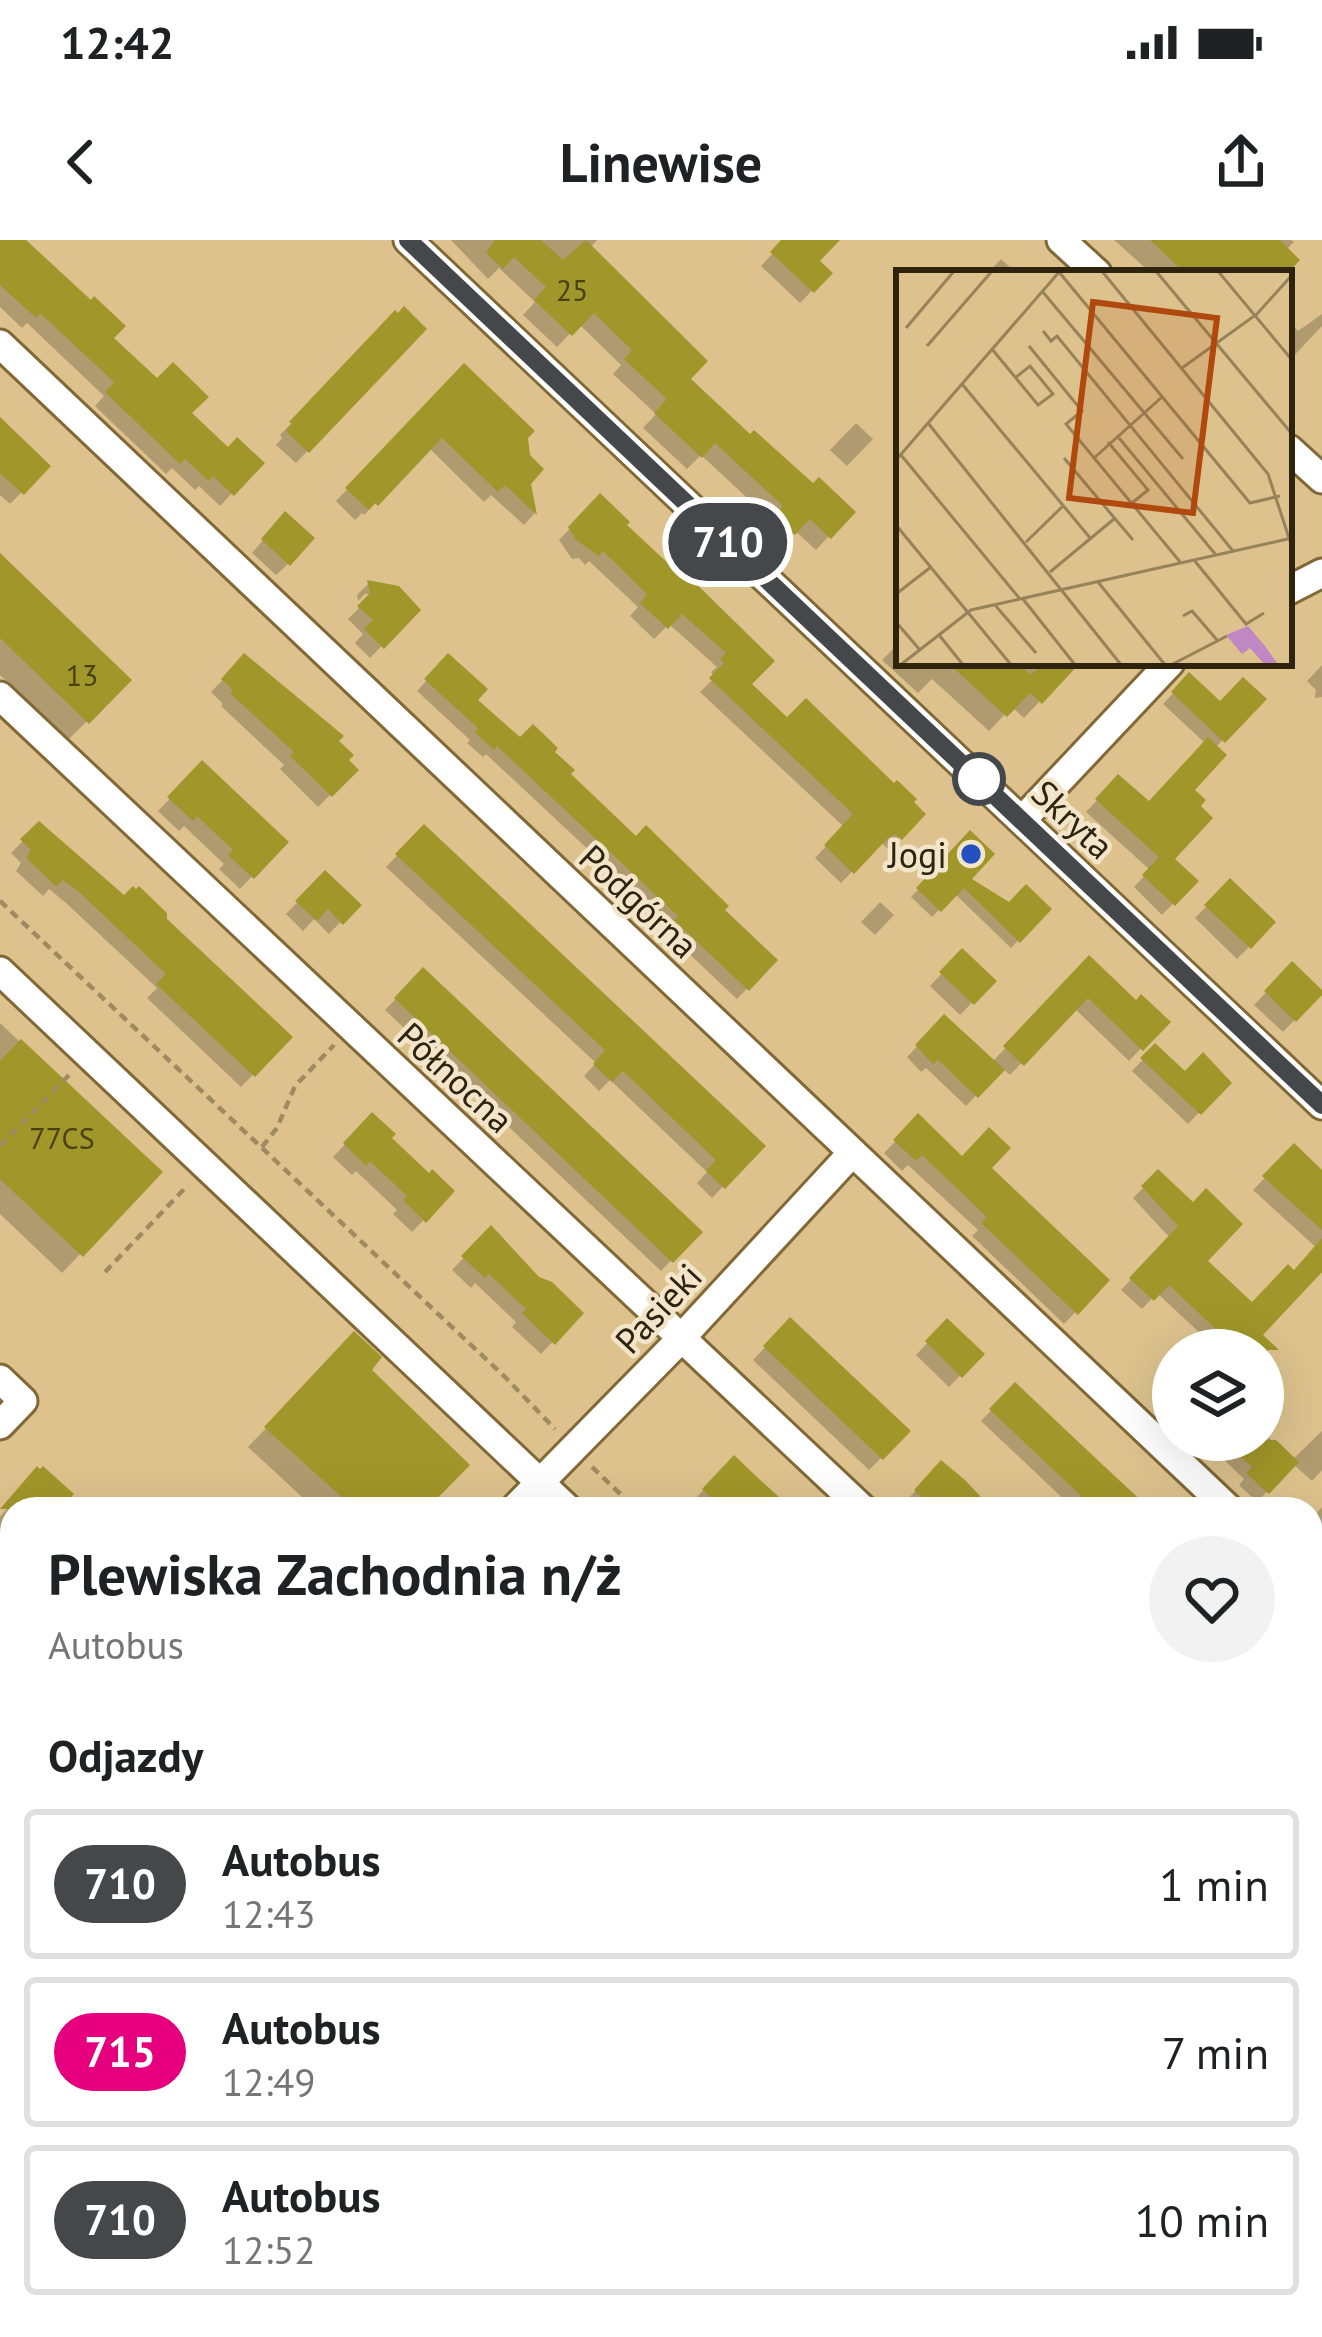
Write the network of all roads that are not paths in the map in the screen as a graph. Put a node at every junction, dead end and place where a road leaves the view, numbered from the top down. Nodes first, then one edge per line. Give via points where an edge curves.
1 (408, 240) edge
2 (1060, 240) edge
3 (1094, 270) edge
4 (0, 344) edge
5 (1292, 451) edge
6 (1322, 479) edge
7 (1322, 573) edge
8 (1292, 588) edge
9 (1167, 666) edge
10 (0, 696) edge
11 (1022, 820) junction
12 (0, 971) edge
13 (1322, 1105) edge
14 (852, 1153) junction
15 (680, 1336) junction
16 (0, 1379) edge
17 (0, 1425) edge
18 (539, 1483) junction
19 (526, 1497) edge
20 (555, 1497) edge
21 (849, 1497) edge
22 (1215, 1497) edge

1 - 11 street, Skryta
2 - 3 street
4 - 14 street, Podgórna
5 - 6 street
7 - 8 street
9 - 11 street
10 - 15 street, Północna
11 - 13 street, Skryta
12 - 18 street
14 - 15 street, Pasieki
14 - 22 street, Podgórna
15 - 18 street, Pasieki
15 - 21 street, Północna
16 - 17 street via 23,1402
18 - 19 street, Pasieki
18 - 20 street

